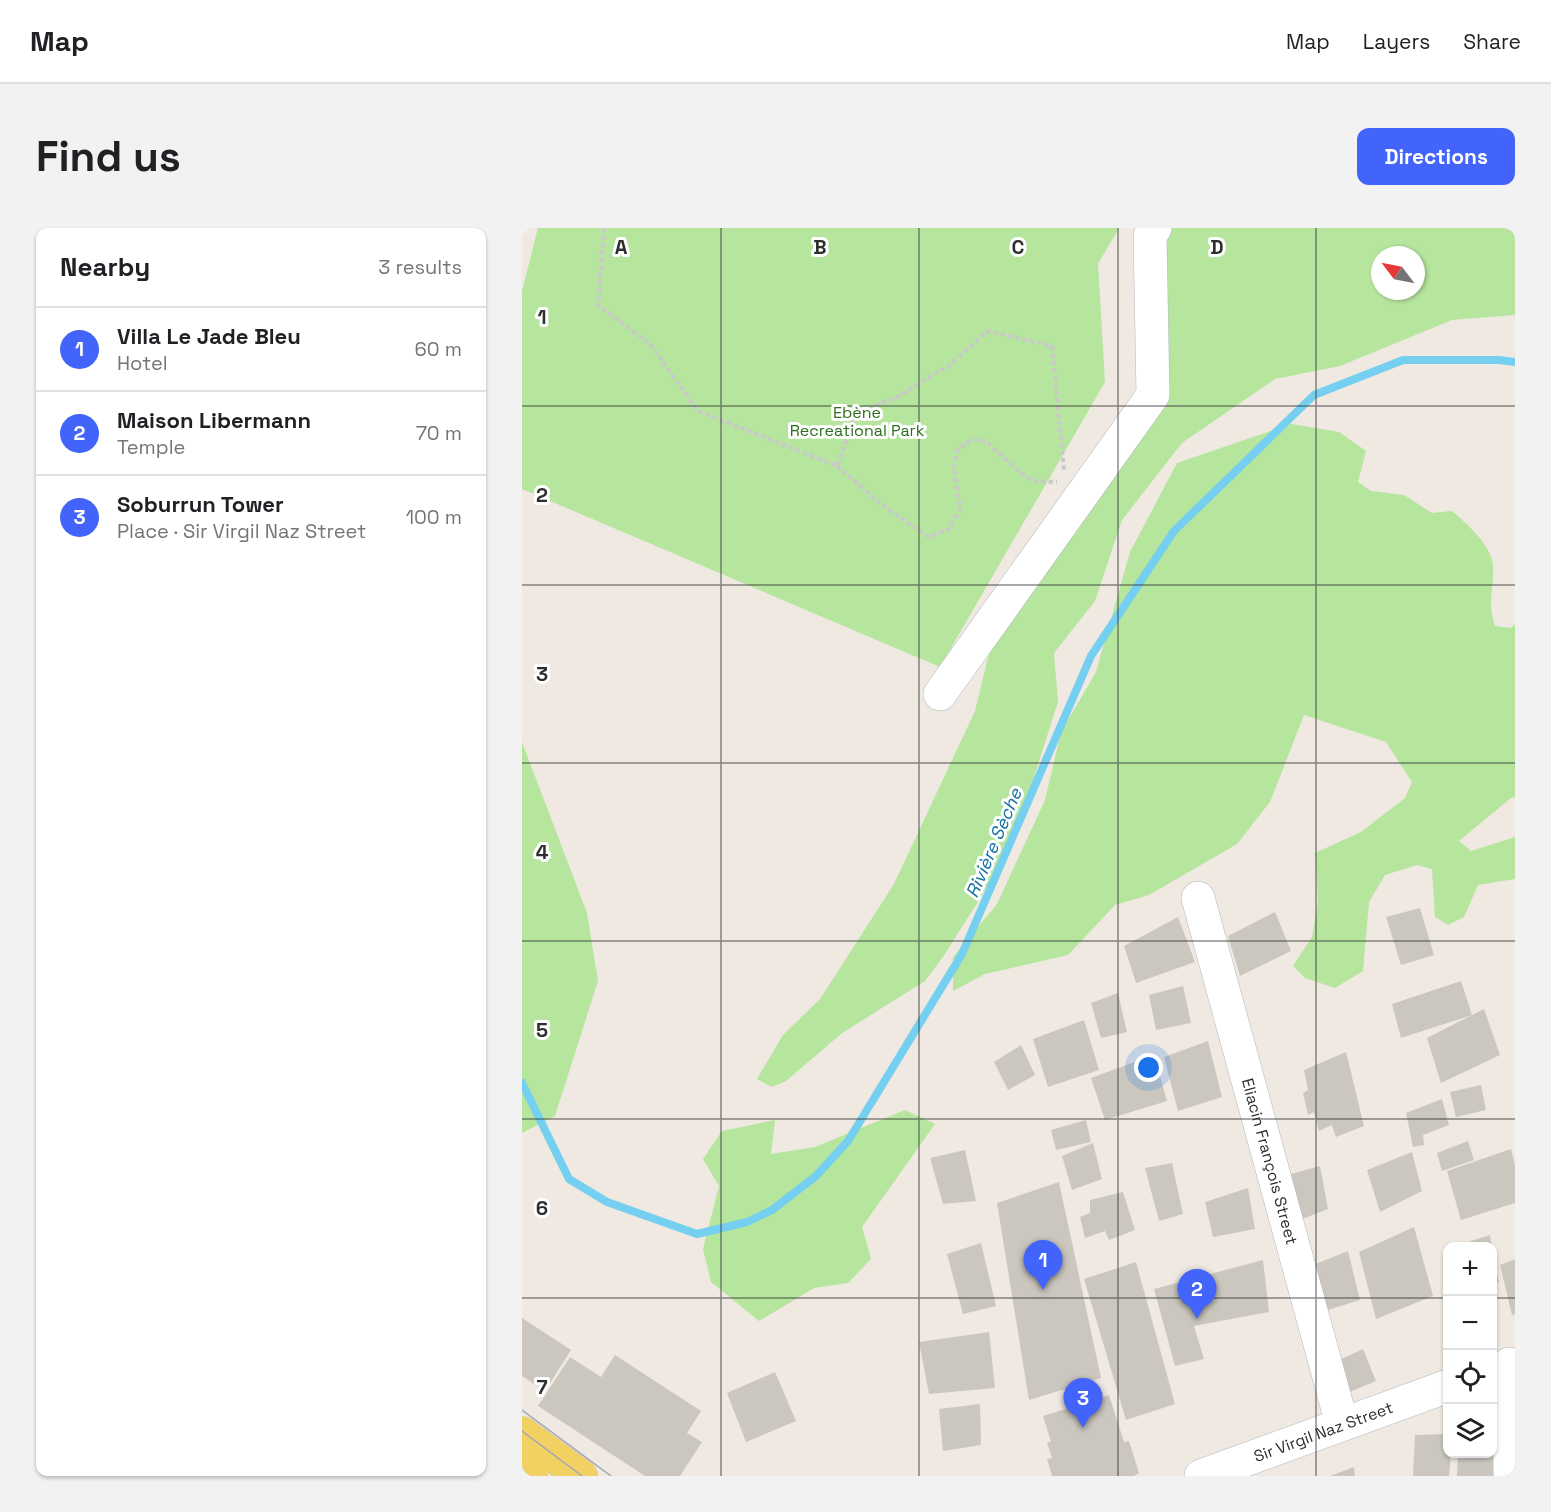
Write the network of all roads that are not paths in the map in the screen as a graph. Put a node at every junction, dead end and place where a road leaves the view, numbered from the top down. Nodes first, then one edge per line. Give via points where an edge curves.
1 (1155, 228) edge
2 (940, 694) dead end
3 (1198, 898) dead end
4 (1505, 1365) edge
5 (1443, 1388) edge
6 (1342, 1424) junction
7 (522, 1433) edge
8 (522, 1470) edge
9 (531, 1476) edge
10 (581, 1476) edge
11 (1201, 1476) edge
12 (1510, 1476) edge

1 - 2 street via 1150,236 1153,395
3 - 6 street, Eliacin François Street
4 - 12 street
5 - 6 street, Sir Virgil Naz Street
6 - 11 street, Sir Virgil Naz Street
7 - 10 main road
8 - 9 main road

